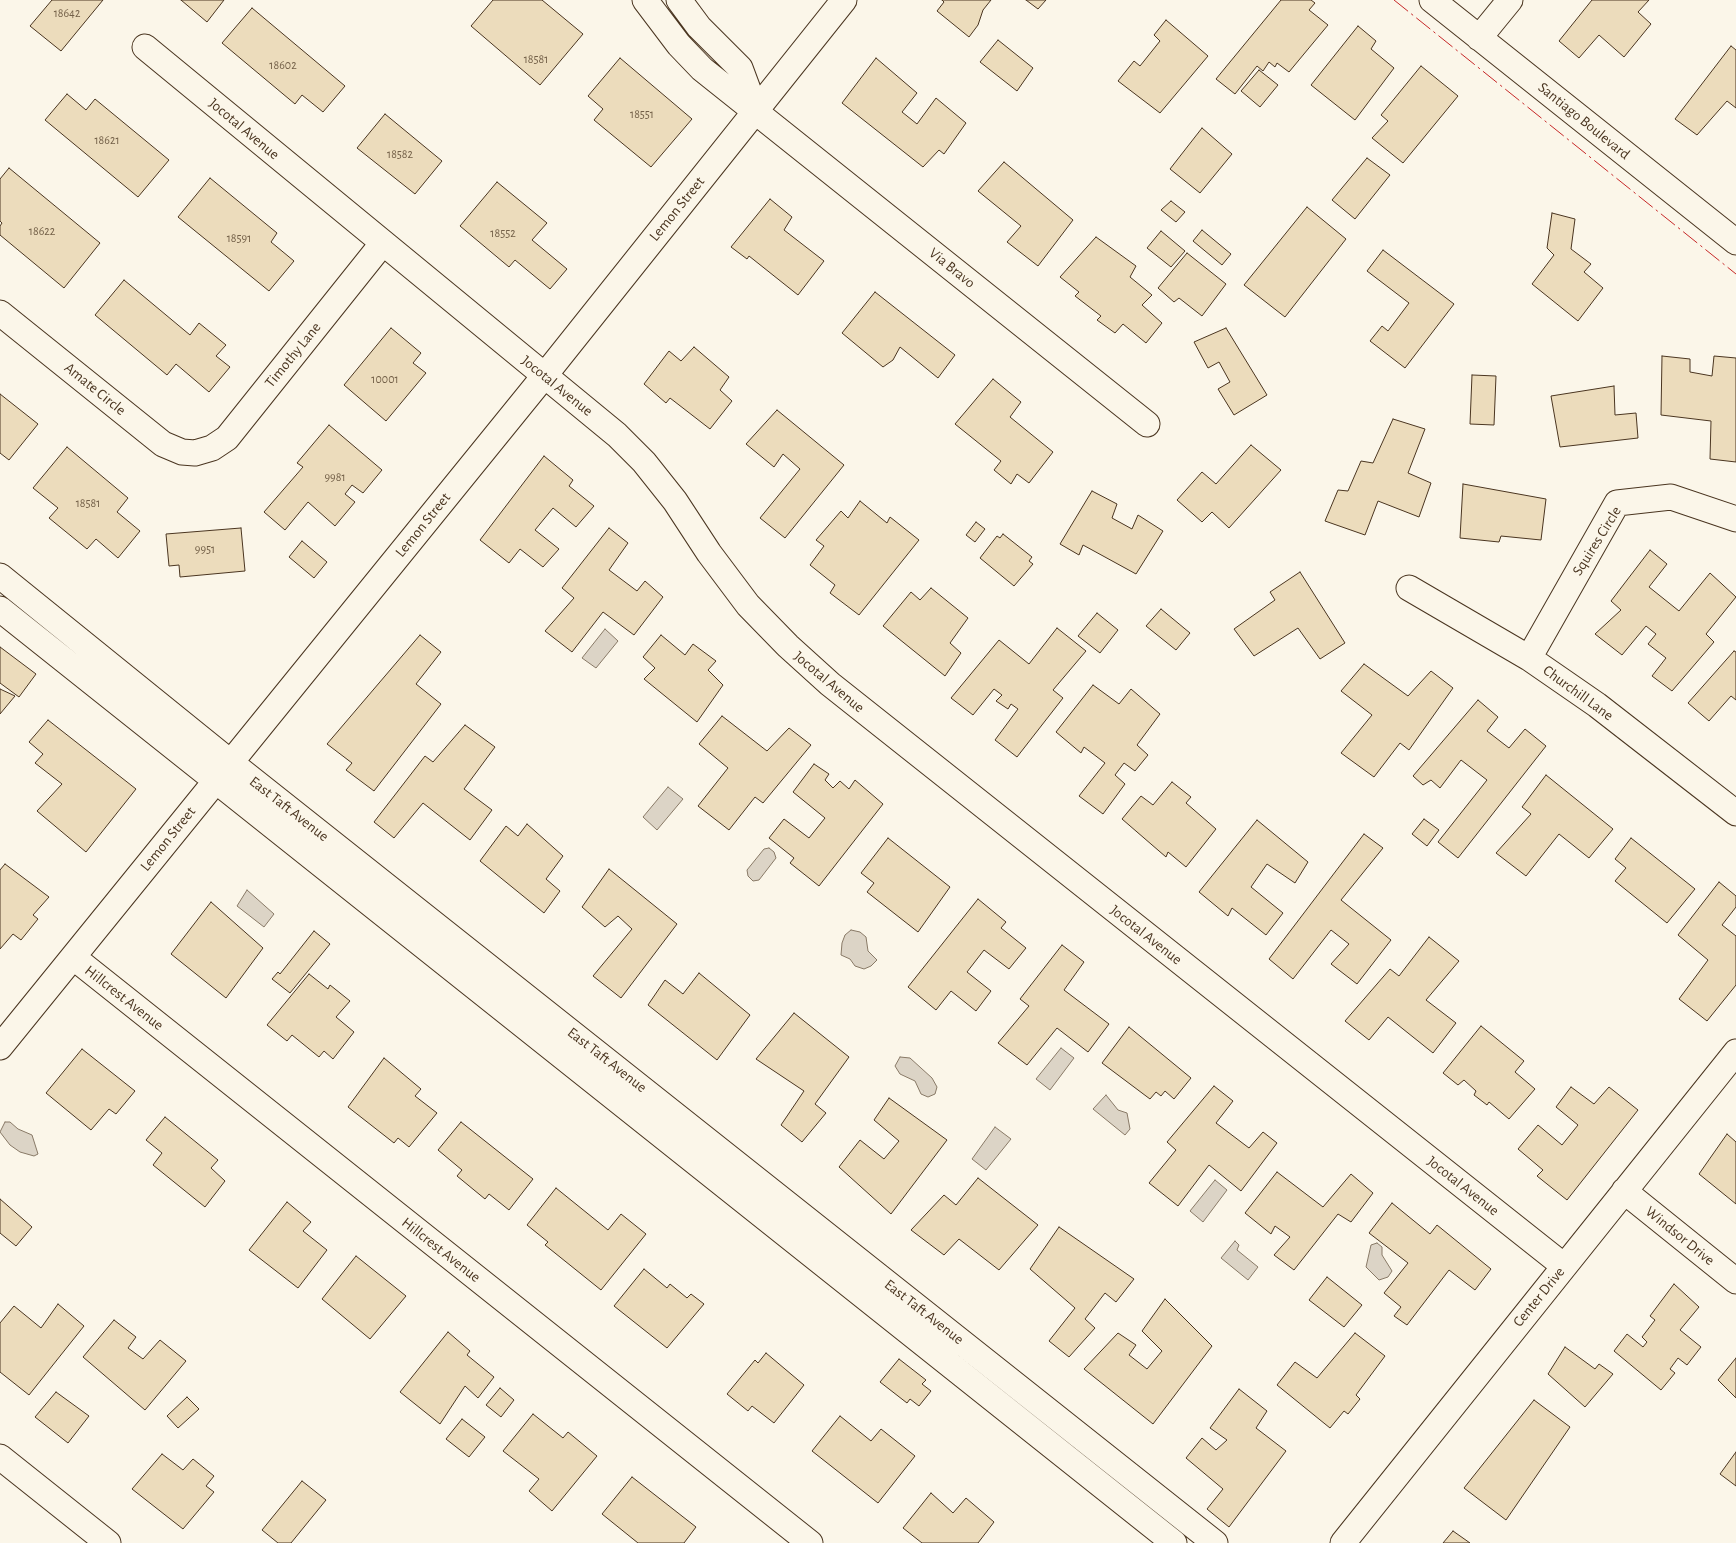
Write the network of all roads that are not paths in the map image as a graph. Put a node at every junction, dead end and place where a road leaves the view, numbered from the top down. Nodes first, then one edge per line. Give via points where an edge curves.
1 (645, 0) edge
2 (679, 0) edge
3 (844, 0) edge
4 (1432, 0) edge
5 (1510, 0) edge
6 (1479, 38) junction
7 (145, 47) dead end
8 (756, 111) junction
9 (1736, 242) edge
10 (382, 244) junction
11 (0, 312) edge
12 (544, 375) junction
13 (1147, 424) dead end
14 (195, 453) joint
15 (1736, 519) edge
16 (0, 576) edge
17 (1410, 588) dead end
18 (0, 609) edge
19 (1529, 658) junction
20 (223, 771) junction
21 (1736, 813) edge
22 (73, 957) junction
23 (0, 1047) edge
24 (1736, 1052) edge
25 (640, 1086) junction
26 (624, 1106) junction
27 (1624, 1191) junction
28 (830, 1237) junction
29 (814, 1257) junction
30 (1564, 1266) junction
31 (1736, 1281) edge
32 (0, 1457) edge
33 (108, 1543) edge
34 (810, 1543) edge
35 (1174, 1543) edge
36 (1215, 1543) edge
37 (1343, 1543) edge

1 - 8 street, Via Bravo via 702,69
2 - 8 street via 740,68
3 - 8 street, Lemon Street
4 - 6 street, Santiago Boulevard
5 - 6 street
6 - 9 street, Santiago Boulevard
7 - 10 street, Jocotal Avenue
8 - 12 street, Lemon Street
8 - 13 street, Via Bravo
10 - 12 street, Jocotal Avenue
10 - 14 street, Timothy Lane via 226,438 212,448
11 - 14 street, Amate Circle via 163,444 182,452
12 - 20 street, Lemon Street
12 - 30 street, Jocotal Avenue via 617,435 644,462 748,605 830,684
15 - 19 street, Squires Circle via 1671,497 1617,503
16 - 20 street, East Taft Avenue
17 - 19 street, Churchill Lane
18 - 20 street, East Taft Avenue
19 - 21 street, Churchill Lane via 1597,705
20 - 22 street, Lemon Street
20 - 25 street, East Taft Avenue
20 - 26 street, East Taft Avenue
22 - 23 street, Lemon Street
22 - 34 street, Hillcrest Avenue
24 - 27 street, Center Drive
25 - 26 street
25 - 28 street, East Taft Avenue
26 - 29 street, East Taft Avenue
27 - 30 street, Center Drive
27 - 31 street, Windsor Drive
28 - 29 street
28 - 36 street, East Taft Avenue
29 - 35 street, East Taft Avenue
30 - 37 street, Center Drive
32 - 33 street

